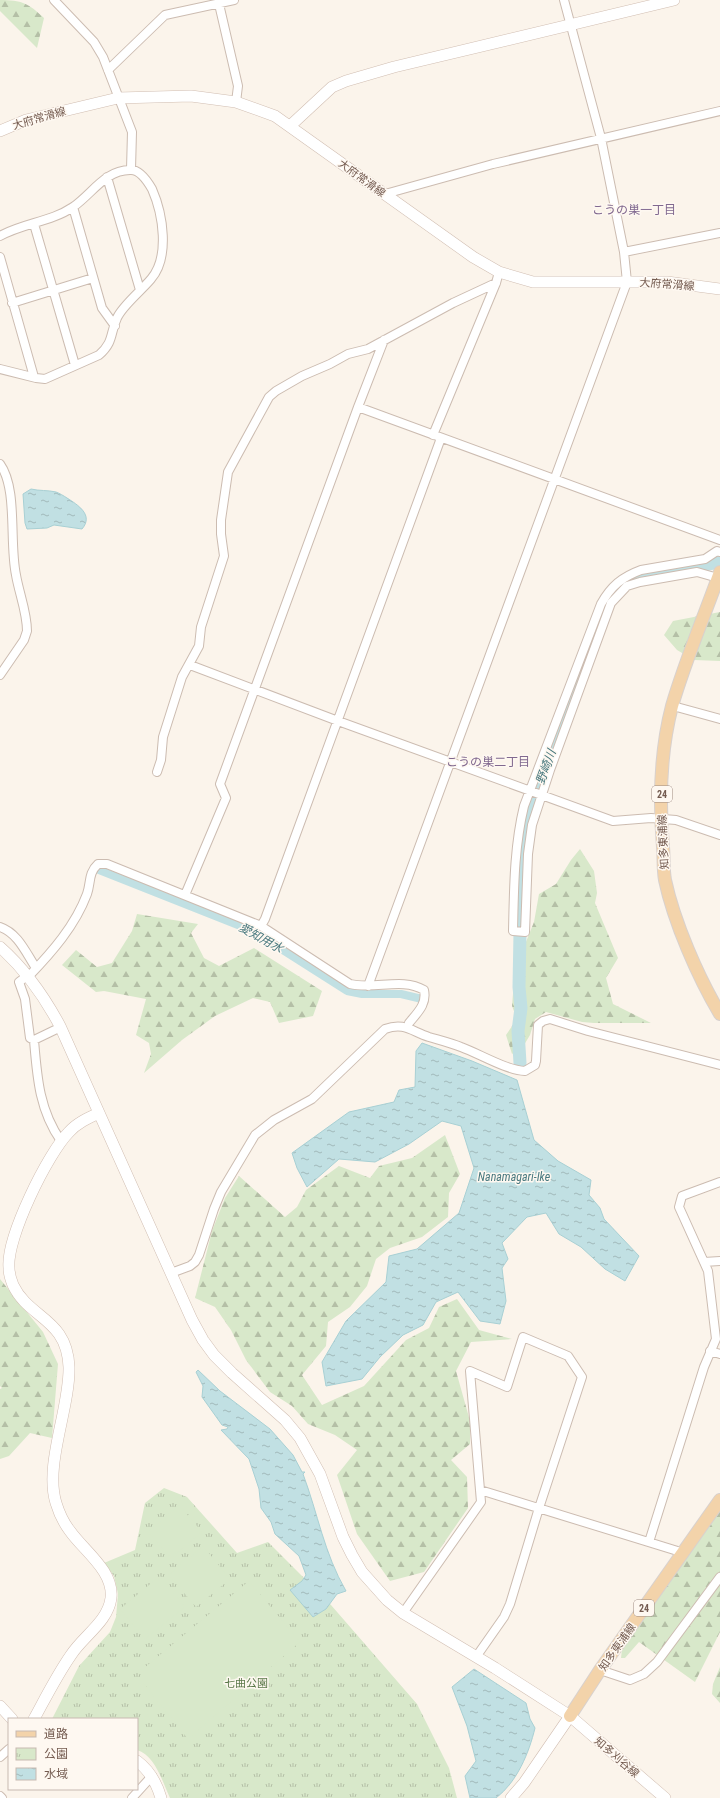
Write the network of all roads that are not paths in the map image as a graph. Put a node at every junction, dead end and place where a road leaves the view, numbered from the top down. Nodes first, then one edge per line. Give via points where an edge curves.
1 (54, 0) edge
2 (234, 0) edge
3 (564, 0) edge
4 (674, 0) edge
5 (222, 2) edge
6 (569, 24) junction
7 (108, 70) junction
8 (118, 98) junction
9 (236, 102) junction
10 (720, 111) edge
11 (290, 126) junction
12 (0, 132) edge
13 (601, 138) junction
14 (131, 169) junction
15 (107, 177) junction
16 (385, 194) junction
17 (73, 207) junction
18 (34, 224) junction
19 (720, 233) edge
20 (0, 236) edge
21 (624, 252) junction
22 (0, 257) edge
23 (499, 272) junction
24 (93, 278) junction
25 (627, 282) junction
26 (496, 283) junction
27 (140, 290) junction
28 (720, 290) edge
29 (54, 292) junction
30 (12, 303) junction
31 (115, 326) junction
32 (384, 340) junction
33 (75, 365) junction
34 (0, 369) edge
35 (34, 377) junction
36 (358, 407) junction
37 (437, 437) junction
38 (0, 464) edge
39 (554, 480) junction
40 (720, 540) edge
41 (720, 552) edge
42 (719, 575) edge
43 (190, 665) junction
44 (0, 675) edge
45 (255, 690) junction
46 (673, 706) junction
47 (720, 719) edge
48 (338, 721) junction
49 (450, 762) junction
50 (157, 772) dead end
51 (531, 791) junction
52 (542, 795) junction
53 (661, 818) junction
54 (720, 835) edge
55 (185, 896) junction
56 (261, 926) junction
57 (0, 927) edge
58 (0, 947) edge
59 (29, 974) junction
60 (368, 986) junction
61 (720, 1014) edge
62 (409, 1023) dead end
63 (61, 1027) junction
64 (34, 1040) junction
65 (720, 1065) edge
66 (99, 1113) junction
67 (61, 1140) junction
68 (720, 1182) edge
69 (720, 1261) edge
70 (704, 1262) junction
71 (171, 1273) junction
72 (710, 1351) junction
73 (720, 1354) edge
74 (480, 1490) junction
75 (720, 1500) edge
76 (539, 1508) junction
77 (649, 1542) junction
78 (684, 1553) junction
79 (720, 1577) edge
80 (403, 1613) junction
81 (476, 1657) junction
82 (600, 1670) junction
83 (0, 1706) edge
84 (570, 1716) junction
85 (11, 1718) edge
86 (35, 1718) edge
87 (8, 1749) edge
88 (0, 1757) edge
89 (138, 1762) edge
90 (152, 1776) junction
91 (0, 1796) edge
92 (2, 1798) edge
93 (132, 1798) edge
94 (161, 1798) edge
95 (511, 1798) edge
96 (665, 1798) edge

1 - 7 street via 94,42
2 - 5 street
3 - 6 street
4 - 6 street
5 - 7 street via 165,15
5 - 9 street via 238,86
6 - 11 street via 346,81 332,87
6 - 13 street
7 - 8 street
8 - 9 street, 大府常滑線 via 191,96
8 - 12 street, 大府常滑線 via 26,120
8 - 14 street via 132,132
9 - 11 street, 大府常滑線 via 264,111
10 - 13 street
11 - 16 street, 大府常滑線
13 - 16 street
13 - 21 street
14 - 15 street
14 - 27 street via 141,174 150,186 162,219 160,263 151,279
15 - 17 street
15 - 27 street
16 - 23 street, 大府常滑線 via 473,257
17 - 18 street
17 - 24 street
18 - 20 street via 12,228
18 - 29 street
19 - 21 street
21 - 25 street
22 - 30 street
23 - 25 street, 大府常滑線 via 534,282
23 - 26 street
24 - 29 street
24 - 31 street via 102,308
25 - 28 street, 大府常滑線 via 667,282
25 - 39 street
26 - 32 street
26 - 37 street
27 - 31 street via 117,317
29 - 30 street
29 - 33 street
30 - 35 street
31 - 33 street via 106,349 99,355
32 - 36 street
32 - 43 street via 302,376 269,397 228,472 221,520 224,556 201,627 199,646
33 - 35 street via 44,379
34 - 35 street
36 - 37 street
36 - 45 street
37 - 39 street
37 - 48 street
38 - 44 street via 7,476 10,492 12,551 27,631 24,640
39 - 40 street
39 - 49 street
41 - 51 street via 717,551 705,559 641,570 613,586 596,616
42 - 46 main road, 知多東浦線 / 24
42 - 52 street via 697,572 640,582 627,586 611,603
43 - 45 street
43 - 50 street via 182,677 163,737
45 - 48 street
45 - 55 street via 220,784 226,798
46 - 47 street
46 - 53 main road, 知多東浦線 / 24 via 662,756
48 - 49 street
48 - 56 street
49 - 51 street
49 - 60 street
51 - 52 street
51 - 52 street via 518,836 513,931 525,932 529,838
52 - 53 street via 613,821
53 - 54 street via 676,820
53 - 61 main road, 知多東浦線 / 24 via 665,879 675,915 700,977
55 - 56 street
55 - 59 street via 107,864 98,864 93,868 87,894 69,928 58,945
56 - 60 street via 344,981
57 - 59 street via 15,936
58 - 59 street
59 - 63 street, 知多刈谷線
59 - 64 street via 19,982 25,999 30,1038
60 - 62 street via 414,984 424,990 426,998 422,1007
63 - 64 street
63 - 66 street, 知多刈谷線
64 - 67 street via 41,1098
65 - 71 street via 550,1019 538,1025 535,1065 525,1071 409,1028 393,1026 384,1029 312,1100 274,1120 255,1135 221,1192 195,1262
66 - 67 street via 75,1126
66 - 71 street, 知多刈谷線
67 - 86 street via 30,1195 16,1232 9,1268 16,1290 28,1305 49,1321 59,1333 66,1348 69,1374 53,1476 55,1501 64,1522 106,1575 111,1596 105,1615 71,1654
68 - 70 street via 682,1196 679,1207
69 - 70 street
70 - 72 street via 711,1284 716,1331 716,1338
71 - 80 street, 知多刈谷線 via 203,1340 232,1373 285,1420 300,1438 320,1474 352,1555 375,1587
72 - 73 street
72 - 77 street
74 - 76 street
74 - 76 street via 470,1371 507,1387 523,1337 568,1356 582,1377
74 - 80 street via 481,1502
75 - 78 main road, 知多東浦線 / 24
76 - 77 street
76 - 81 street via 510,1604
77 - 78 street
78 - 82 main road, 知多東浦線 / 24
79 - 82 street via 657,1662 644,1674 630,1680
80 - 81 street, 知多刈谷線
81 - 84 street, 知多刈谷線
82 - 84 main road, 知多東浦線 / 24
83 - 85 street
84 - 95 street
84 - 96 street, 知多刈谷線
87 - 88 street
89 - 90 street
90 - 93 street
90 - 94 street
91 - 92 street

